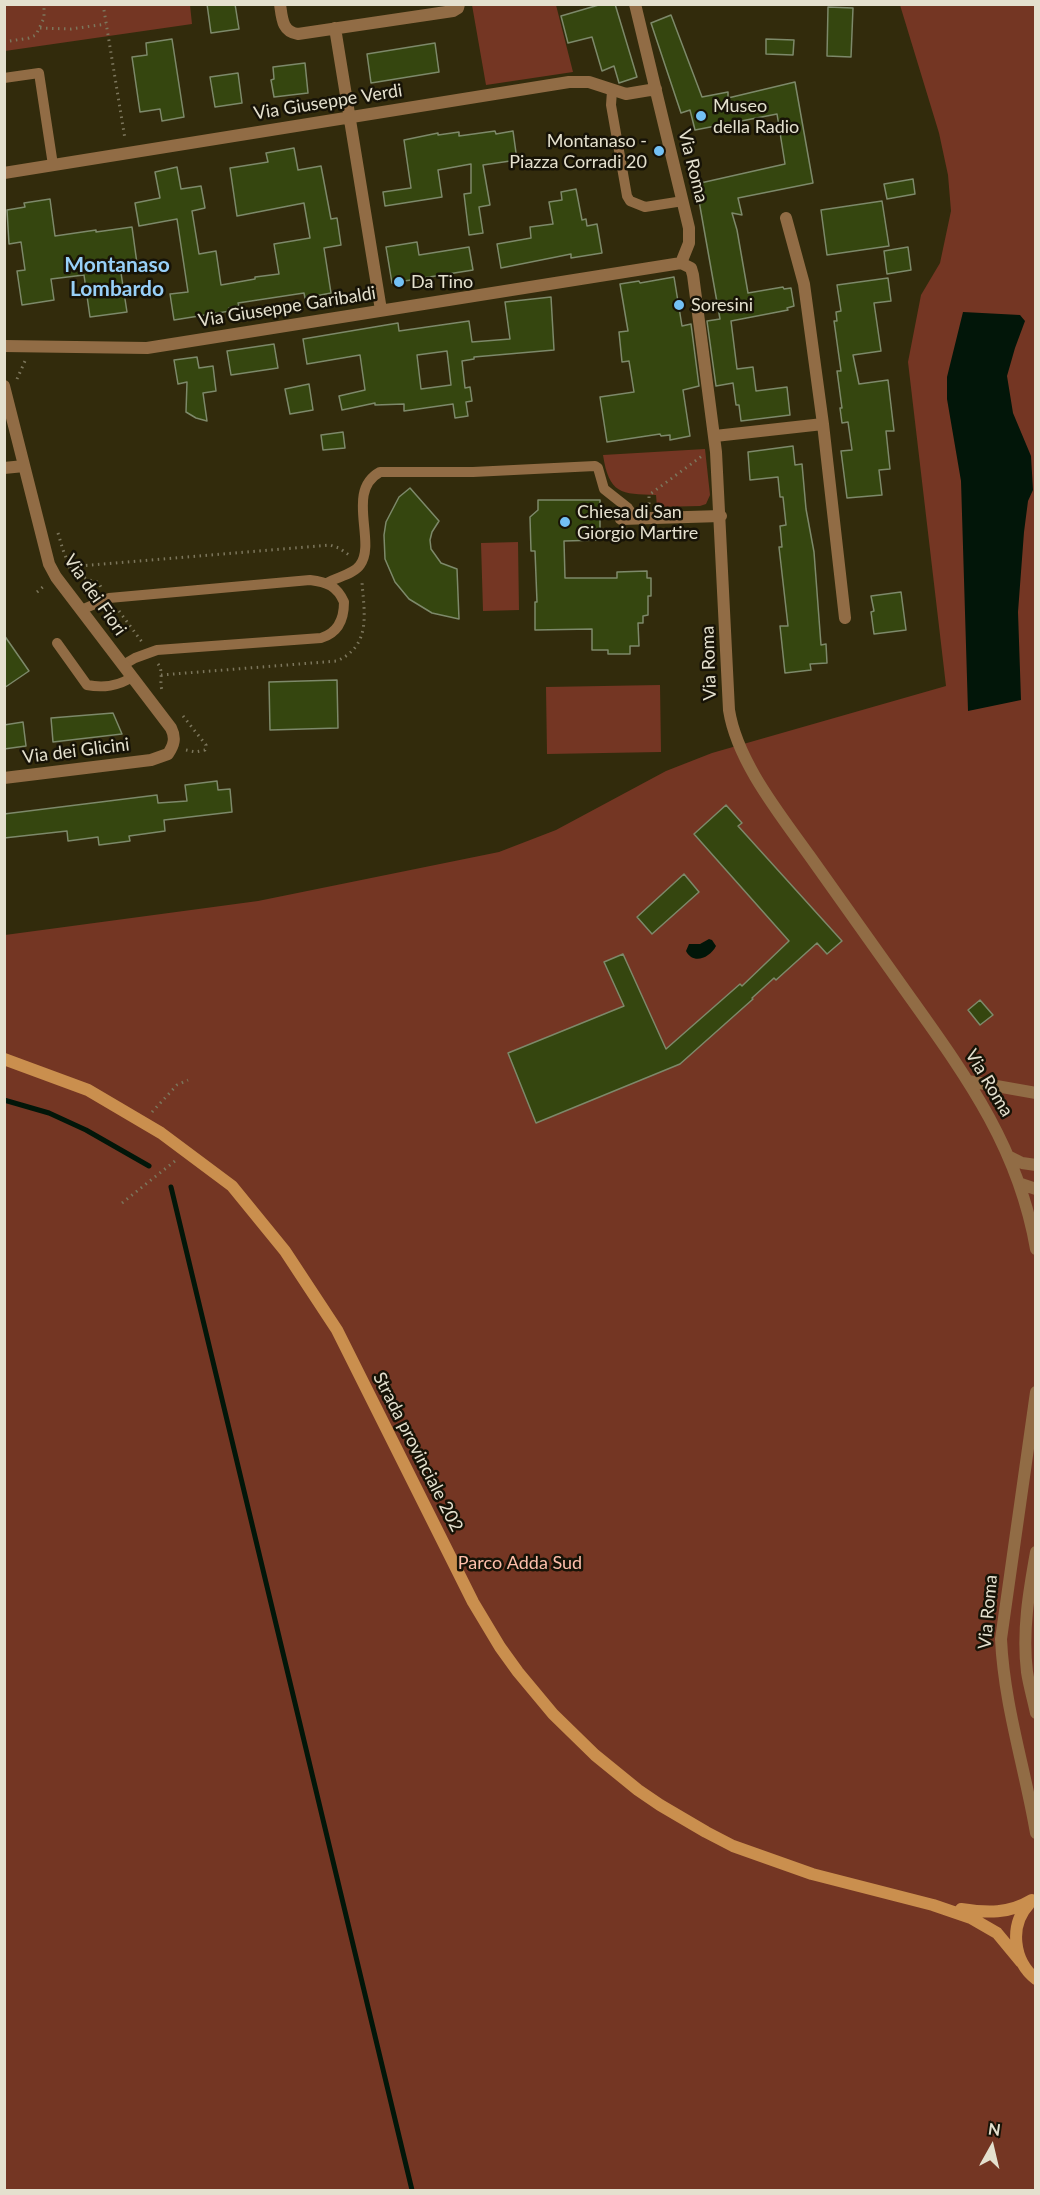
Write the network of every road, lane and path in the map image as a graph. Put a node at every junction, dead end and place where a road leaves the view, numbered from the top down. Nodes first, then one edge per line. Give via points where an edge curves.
1 (44, 4) edge
2 (103, 4) edge
3 (280, 4) edge
4 (635, 4) edge
5 (459, 6) edge
6 (106, 24) junction
7 (40, 28) junction
8 (335, 28) junction
9 (4, 42) edge
10 (4, 78) edge
11 (656, 89) junction
12 (612, 91) junction
13 (349, 117) junction
14 (127, 153) junction
15 (53, 165) junction
16 (4, 172) edge
17 (683, 201) junction
18 (786, 218) dead end
19 (681, 263) junction
20 (381, 310) junction
21 (4, 346) edge
22 (15, 361) dead end
23 (11, 385) edge
24 (823, 424) junction
25 (715, 436) junction
26 (717, 452) junction
27 (24, 466) junction
28 (4, 468) edge
29 (721, 516) junction
30 (635, 518) junction
31 (650, 518) junction
32 (621, 519) dead end
33 (56, 523) dead end
34 (327, 583) junction
35 (109, 598) junction
36 (81, 610) junction
37 (845, 618) dead end
38 (57, 643) dead end
39 (150, 653) junction
40 (123, 665) junction
41 (132, 677) junction
42 (168, 698) dead end
43 (176, 708) dead end
44 (172, 748) junction
45 (4, 778) edge
46 (4, 1059) edge
47 (188, 1080) dead end
48 (968, 1081) junction
49 (1035, 1093) edge
50 (143, 1123) junction
51 (185, 1151) junction
52 (1010, 1157) junction
53 (1035, 1166) edge
54 (1020, 1184) junction
55 (1035, 1189) edge
56 (122, 1203) dead end
57 (1035, 1245) edge
58 (1035, 1392) edge
59 (1035, 1552) edge
60 (1035, 1713) edge
61 (1035, 1833) edge
62 (1034, 1898) edge
63 (933, 1905) junction
64 (1021, 1962) junction
65 (1035, 1979) edge

1 - 7 path
2 - 6 path
3 - 8 street via 285,28 291,33
4 - 11 street, Via Roma
5 - 8 street via 453,11
6 - 7 path
6 - 14 path
7 - 9 path via 29,38
8 - 13 street
10 - 15 lane via 39,73
11 - 12 street, Via Giuseppe Verdi via 626,94
11 - 17 street, Via Roma
12 - 13 street, Via Giuseppe Verdi via 589,82 569,82
12 - 17 lane via 611,105 630,201 645,207
13 - 14 street, Via Giuseppe Verdi
13 - 20 street
14 - 15 street, Via Giuseppe Verdi
15 - 16 street, Via Giuseppe Verdi
17 - 19 street, Via Roma via 691,236
18 - 24 street via 804,284
19 - 20 street, Via Giuseppe Garibaldi
19 - 25 street, Via Roma via 693,275
20 - 21 street, Via Giuseppe Garibaldi via 147,348
22 - 23 path via 25,361
23 - 27 street, Via dei Fiori
24 - 25 street
24 - 37 street
25 - 26 street, Via Roma
26 - 29 street, Via Roma
26 - 31 path via 705,453 649,495
27 - 28 street
27 - 36 street, Via dei Fiori via 49,564
29 - 31 street
29 - 48 street, Via Roma via 729,710 737,740 773,805
30 - 31 street
30 - 32 street
30 - 34 lane via 604,489 595,466 380,472 365,489 361,564
33 - 35 path via 65,556 76,574 98,582
34 - 35 lane via 310,580
34 - 39 lane via 340,594 344,609 340,622 327,636
35 - 36 lane
35 - 39 path
36 - 40 street, Via dei Fiori
38 - 41 lane via 87,685 120,684
39 - 40 lane
39 - 42 path via 161,668 161,689
40 - 41 street, Via dei Fiori
41 - 44 street, Via dei Fiori via 171,728
43 - 44 path via 206,745 201,752
44 - 45 street, Via dei Glicini via 168,754 151,760
46 - 50 street, Strada provinciale 202 via 88,1090
47 - 50 path via 166,1095
48 - 49 street
48 - 52 street, Via Roma
50 - 51 street, Strada provinciale 202
51 - 56 path
51 - 63 street, Strada provinciale 202 via 232,1186 285,1251 337,1330 484,1622 518,1672 572,1734 638,1790 734,1846 812,1874
52 - 53 street
52 - 54 street, Via Roma
53 - 54 street
54 - 55 street
54 - 57 street, Via Roma
58 - 61 street, Via Roma via 1001,1639 1012,1721
59 - 60 street via 1026,1643
62 - 63 street, Strada provinciale 202 via 1021,1907 997,1912
62 - 64 street, Strada provinciale 202 via 1017,1926
63 - 64 street, Strada provinciale 202 via 988,1927
64 - 65 street, Strada provinciale 202

